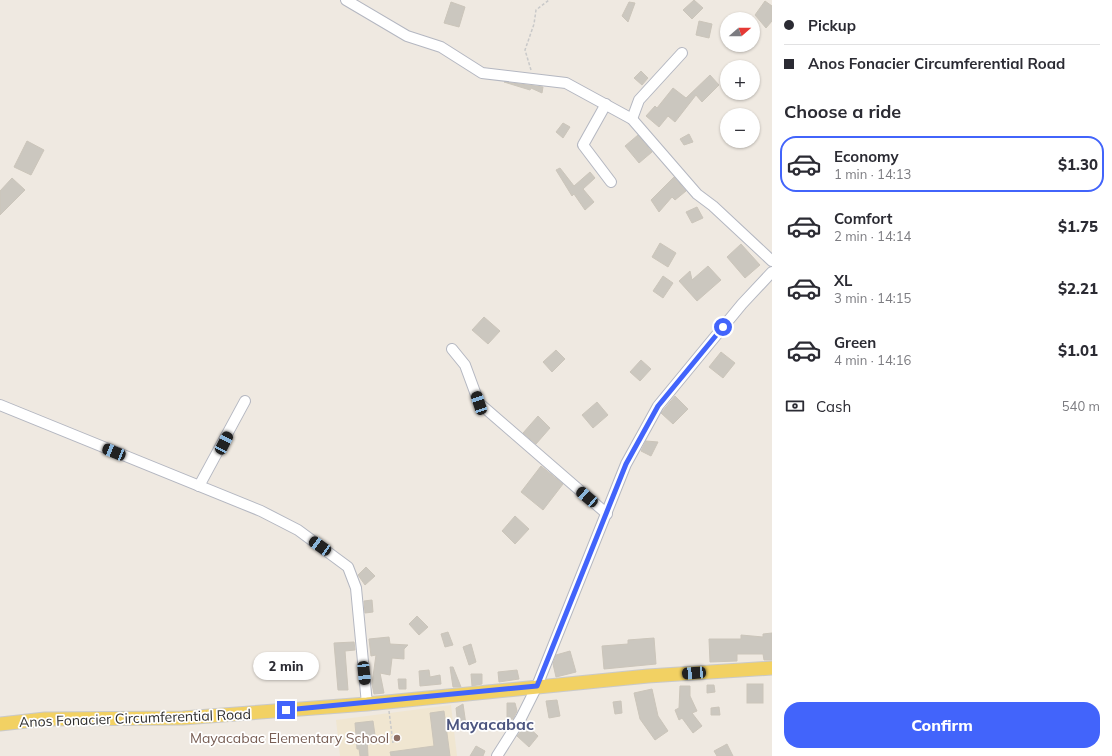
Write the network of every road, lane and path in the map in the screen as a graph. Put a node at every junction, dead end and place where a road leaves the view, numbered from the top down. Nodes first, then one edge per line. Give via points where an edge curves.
1 (346, 0) edge
2 (549, 0) edge
3 (682, 53) dead end
4 (533, 79) junction
5 (606, 104) junction
6 (632, 119) junction
7 (611, 182) dead end
8 (772, 261) edge
9 (772, 272) edge
10 (452, 349) dead end
11 (245, 401) dead end
12 (0, 405) edge
13 (199, 486) junction
14 (607, 514) junction
15 (772, 668) edge
16 (537, 686) junction
17 (388, 702) junction
18 (367, 704) junction
19 (0, 724) edge
20 (393, 743) dead end
21 (497, 756) edge

1 - 4 street via 407,36 441,47 482,73
2 - 4 path via 536,10 526,50
3 - 6 street via 639,100
4 - 5 street via 566,83
5 - 6 street
5 - 7 street via 583,145
6 - 8 street via 697,194
9 - 14 street via 742,304 658,406 626,464
10 - 14 street via 465,365 479,403
11 - 13 street
12 - 13 street
13 - 18 street via 298,530 348,567 356,588
14 - 16 street
15 - 16 main road, Anos Fonacier Circumferential Road
16 - 17 main road, Anos Fonacier Circumferential Road
16 - 21 street
17 - 18 main road, Anos Fonacier Circumferential Road
17 - 20 path
18 - 19 main road, Anos Fonacier Circumferential Road via 183,718 45,719

